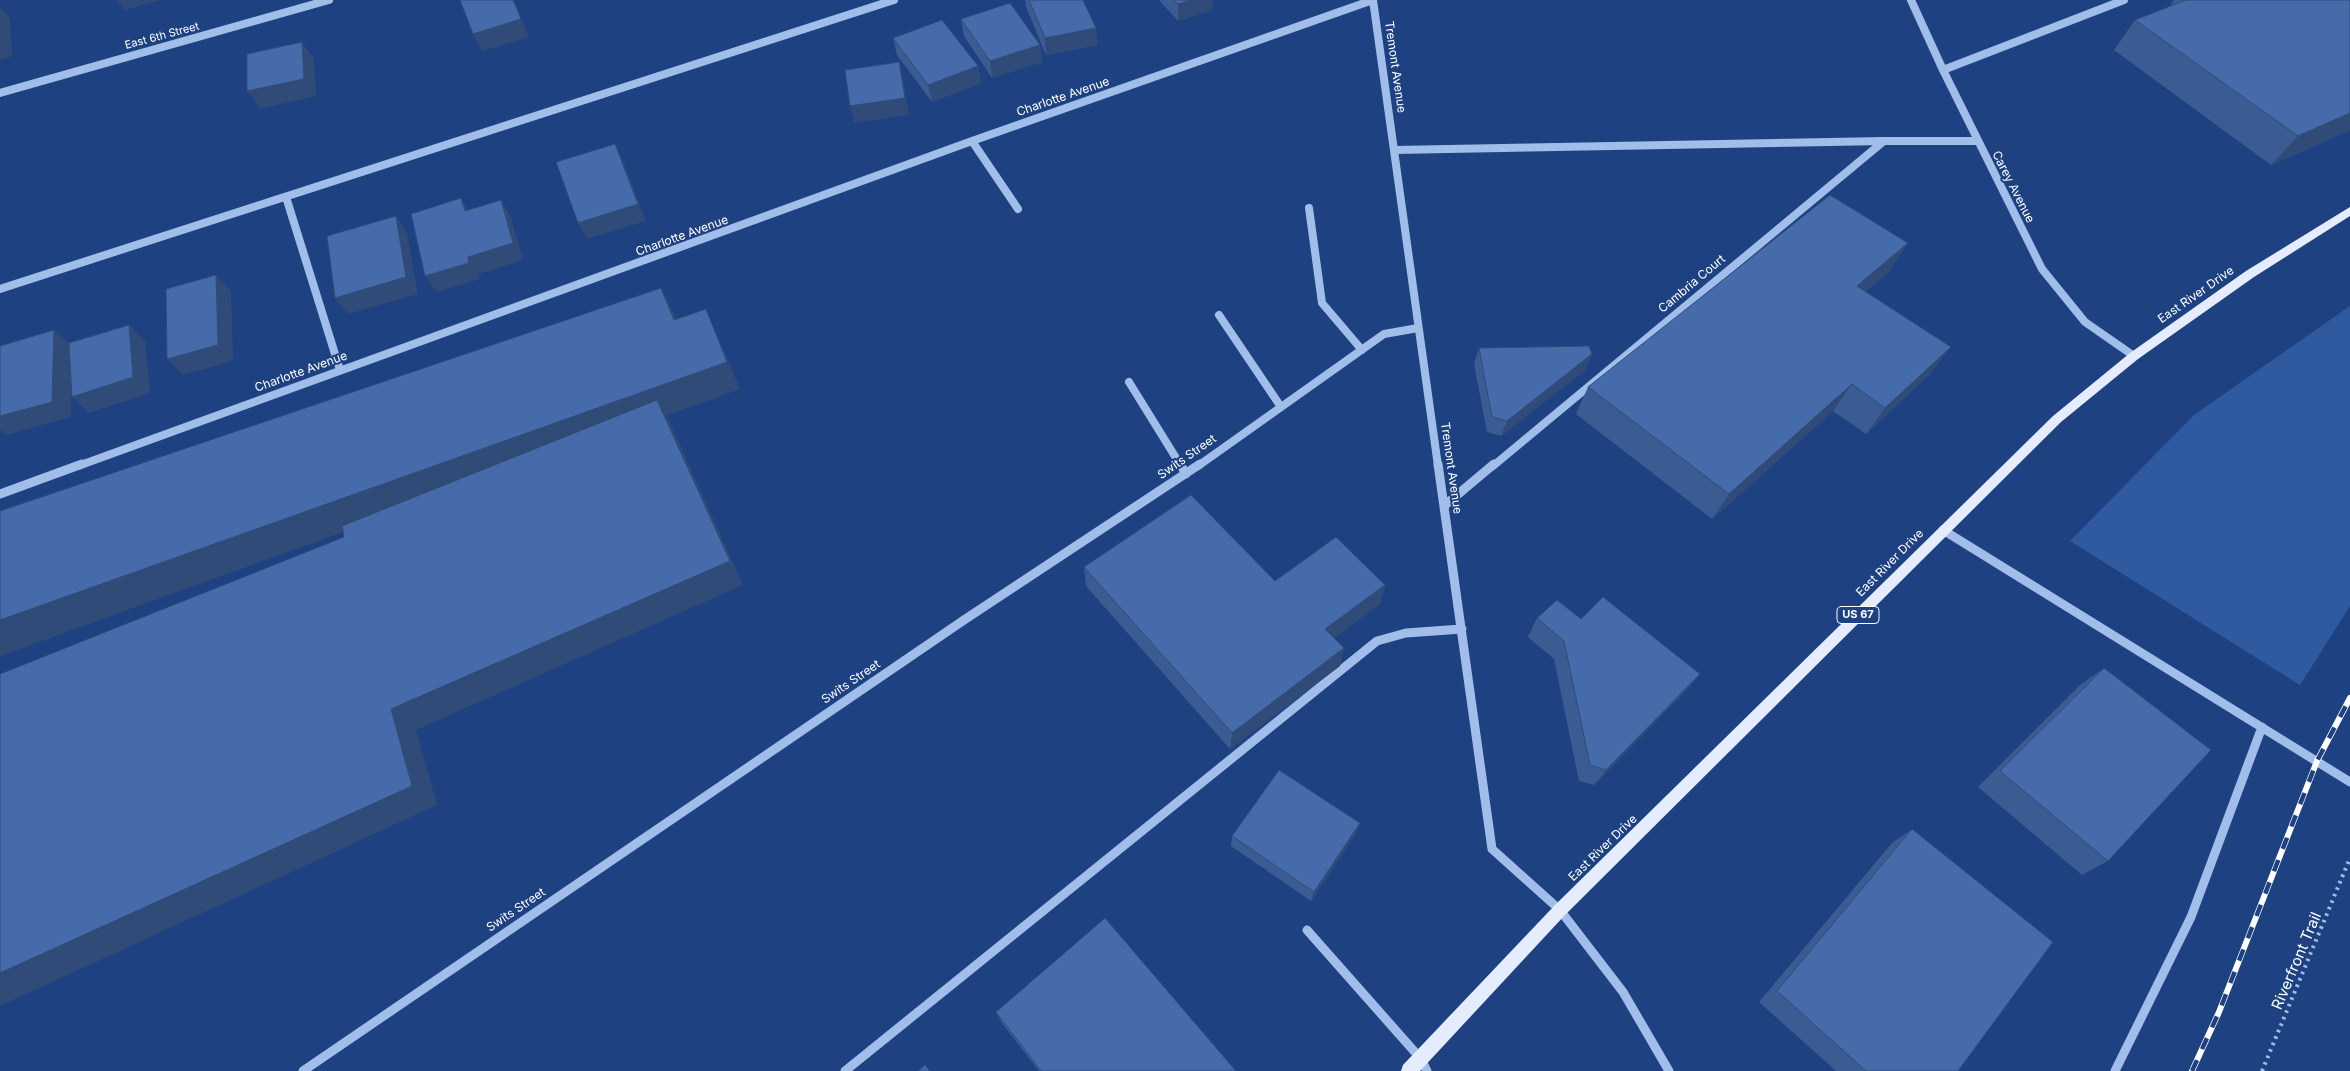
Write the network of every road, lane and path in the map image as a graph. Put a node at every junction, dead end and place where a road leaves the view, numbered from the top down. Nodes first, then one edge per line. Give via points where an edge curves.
1 (330, 0) edge
2 (894, 0) edge
3 (1373, 0) edge
4 (1911, 0) edge
5 (2124, 0) edge
6 (1942, 70) junction
7 (0, 93) edge
8 (972, 141) junction
9 (1884, 141) junction
10 (1978, 141) junction
11 (1394, 150) junction
12 (286, 197) junction
13 (1309, 208) dead end
14 (1018, 209) dead end
15 (2350, 211) edge
16 (0, 289) edge
17 (1219, 315) dead end
18 (1418, 328) junction
19 (1362, 350) junction
20 (2134, 356) junction
21 (340, 370) junction
22 (1129, 382) dead end
23 (1281, 407) junction
24 (1186, 474) junction
25 (0, 494) edge
26 (1444, 506) junction
27 (1943, 530) junction
28 (1462, 629) junction
29 (2262, 727) junction
30 (2350, 782) edge
31 (2350, 858) edge
32 (1560, 910) junction
33 (1308, 930) dead end
34 (1420, 1059) junction
35 (303, 1071) edge
36 (845, 1071) edge
37 (1410, 1071) edge
38 (1427, 1071) edge
39 (1668, 1071) edge
40 (2115, 1071) edge
41 (2262, 1071) edge

1 - 7 street, East 6th Street
2 - 12 street
3 - 8 street, Charlotte Avenue
3 - 11 street, Tremont Avenue
4 - 6 street, Carey Avenue
5 - 6 street
6 - 10 street, Carey Avenue
8 - 14 street
8 - 21 street, Charlotte Avenue
9 - 10 street
9 - 11 street
9 - 26 street, Cambria Court
10 - 20 street, Carey Avenue via 2042,269 2086,322
11 - 18 street, Tremont Avenue
12 - 16 street
12 - 21 street
13 - 19 street via 1322,303
15 - 20 main road, East River Drive / US 67 via 2250,274
17 - 23 street
18 - 19 street, Swits Street via 1384,334
18 - 26 street, Tremont Avenue
19 - 23 street, Swits Street
20 - 27 main road, East River Drive / US 67 via 2057,419
21 - 25 street, Charlotte Avenue
22 - 24 street
23 - 24 street, Swits Street
24 - 35 street, Swits Street via 964,620
26 - 28 street, Tremont Avenue
27 - 29 street
27 - 32 main road, East River Drive / US 67
28 - 32 street, Tremont Avenue via 1492,848
28 - 36 street via 1406,633 1377,640
29 - 30 street
29 - 40 street via 2191,917
31 - 41 path, Riverfront Trail
32 - 34 main road, East River Drive / US 67
32 - 39 street, Tremont Avenue via 1623,992
33 - 34 street
34 - 37 main road, East River Drive / US 67
34 - 38 street

